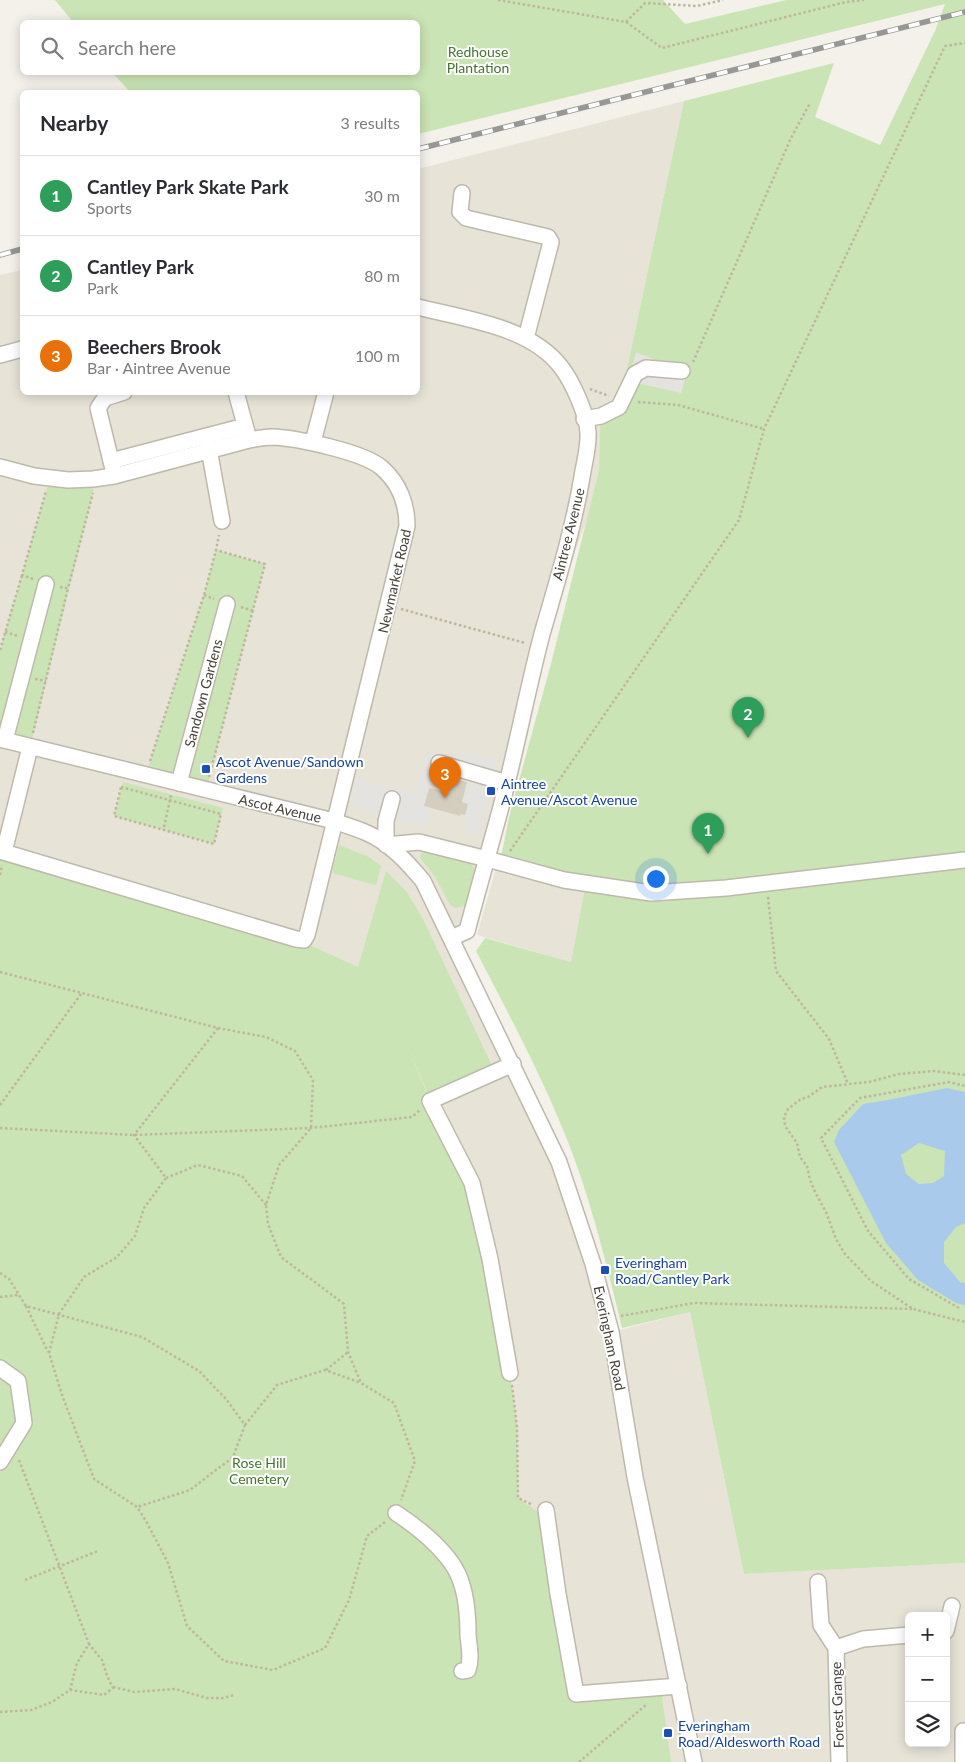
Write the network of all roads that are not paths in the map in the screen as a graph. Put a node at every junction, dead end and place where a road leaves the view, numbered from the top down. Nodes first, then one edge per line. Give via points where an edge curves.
1 (462, 193) dead end
2 (420, 307) edge
3 (526, 338) junction
4 (20, 350) edge
5 (0, 355) edge
6 (682, 371) road end
7 (114, 395) edge
8 (237, 395) edge
9 (325, 395) edge
10 (584, 419) junction
11 (247, 433) junction
12 (313, 442) junction
13 (209, 449) junction
14 (0, 467) edge
15 (113, 468) junction
16 (222, 521) road end
17 (46, 584) road end
18 (228, 604) dead end
19 (2, 740) edge
20 (30, 747) junction
21 (438, 763) dead end
22 (176, 782) junction
23 (507, 783) junction
24 (392, 799) dead end
25 (334, 821) junction
26 (386, 845) junction
27 (2, 851) edge
28 (487, 858) junction
29 (965, 860) edge
30 (451, 938) junction
31 (513, 1064) junction
32 (0, 1368) edge
33 (510, 1373) road end
34 (0, 1462) edge
35 (546, 1510) road end
36 (396, 1512) road end
37 (818, 1582) dead end
38 (952, 1606) dead end
39 (950, 1614) edge
40 (905, 1635) edge
41 (836, 1648) junction
42 (462, 1671) dead end
43 (673, 1686) junction
44 (959, 1729) edge
45 (694, 1762) edge
46 (839, 1762) edge
47 (963, 1762) edge

1 - 3 street via 460,212 466,218 548,237 551,242
2 - 3 street, Aintree Avenue via 507,329
3 - 10 street, Aintree Avenue via 560,365 580,403
4 - 5 street
6 - 10 street via 646,368 635,374 619,407 601,416
7 - 15 street via 104,398 98,408
8 - 11 street
9 - 12 street
10 - 23 street, Aintree Avenue via 588,430 587,444 576,512 539,647
11 - 12 street, Newmarket Road
11 - 13 street, Newmarket Road
11 - 15 street
12 - 25 street, Newmarket Road via 371,460 382,467 404,500 407,514 389,606
13 - 15 street, Newmarket Road
13 - 16 street
14 - 15 street, Newmarket Road via 68,480 93,479
17 - 19 street
18 - 22 street, Sandown Gardens
19 - 20 street, Ascot Avenue
20 - 22 street, Ascot Avenue
20 - 27 street
21 - 23 street
22 - 25 street, Ascot Avenue
23 - 28 street, Aintree Avenue
24 - 26 street via 386,821
25 - 26 street, Ascot Avenue via 369,834
25 - 27 street, Newmarket Road via 304,940
26 - 28 street via 419,842
26 - 30 street, Ascot Avenue via 424,881
28 - 29 street via 564,880 651,893 726,888
28 - 30 street, Aintree Avenue via 467,930
30 - 31 street, Everingham Road
31 - 33 street via 430,1101 472,1183 497,1292
31 - 43 street, Everingham Road via 559,1162 608,1321
32 - 34 street via 18,1381 24,1423
35 - 43 street via 576,1694
36 - 42 street via 434,1542 461,1580 468,1618 470,1662 468,1670
37 - 41 street, Forest Grange via 820,1625
38 - 39 street
40 - 41 street, Forest Grange via 863,1639
41 - 46 street, Forest Grange
43 - 45 street, Everingham Road
44 - 47 street

